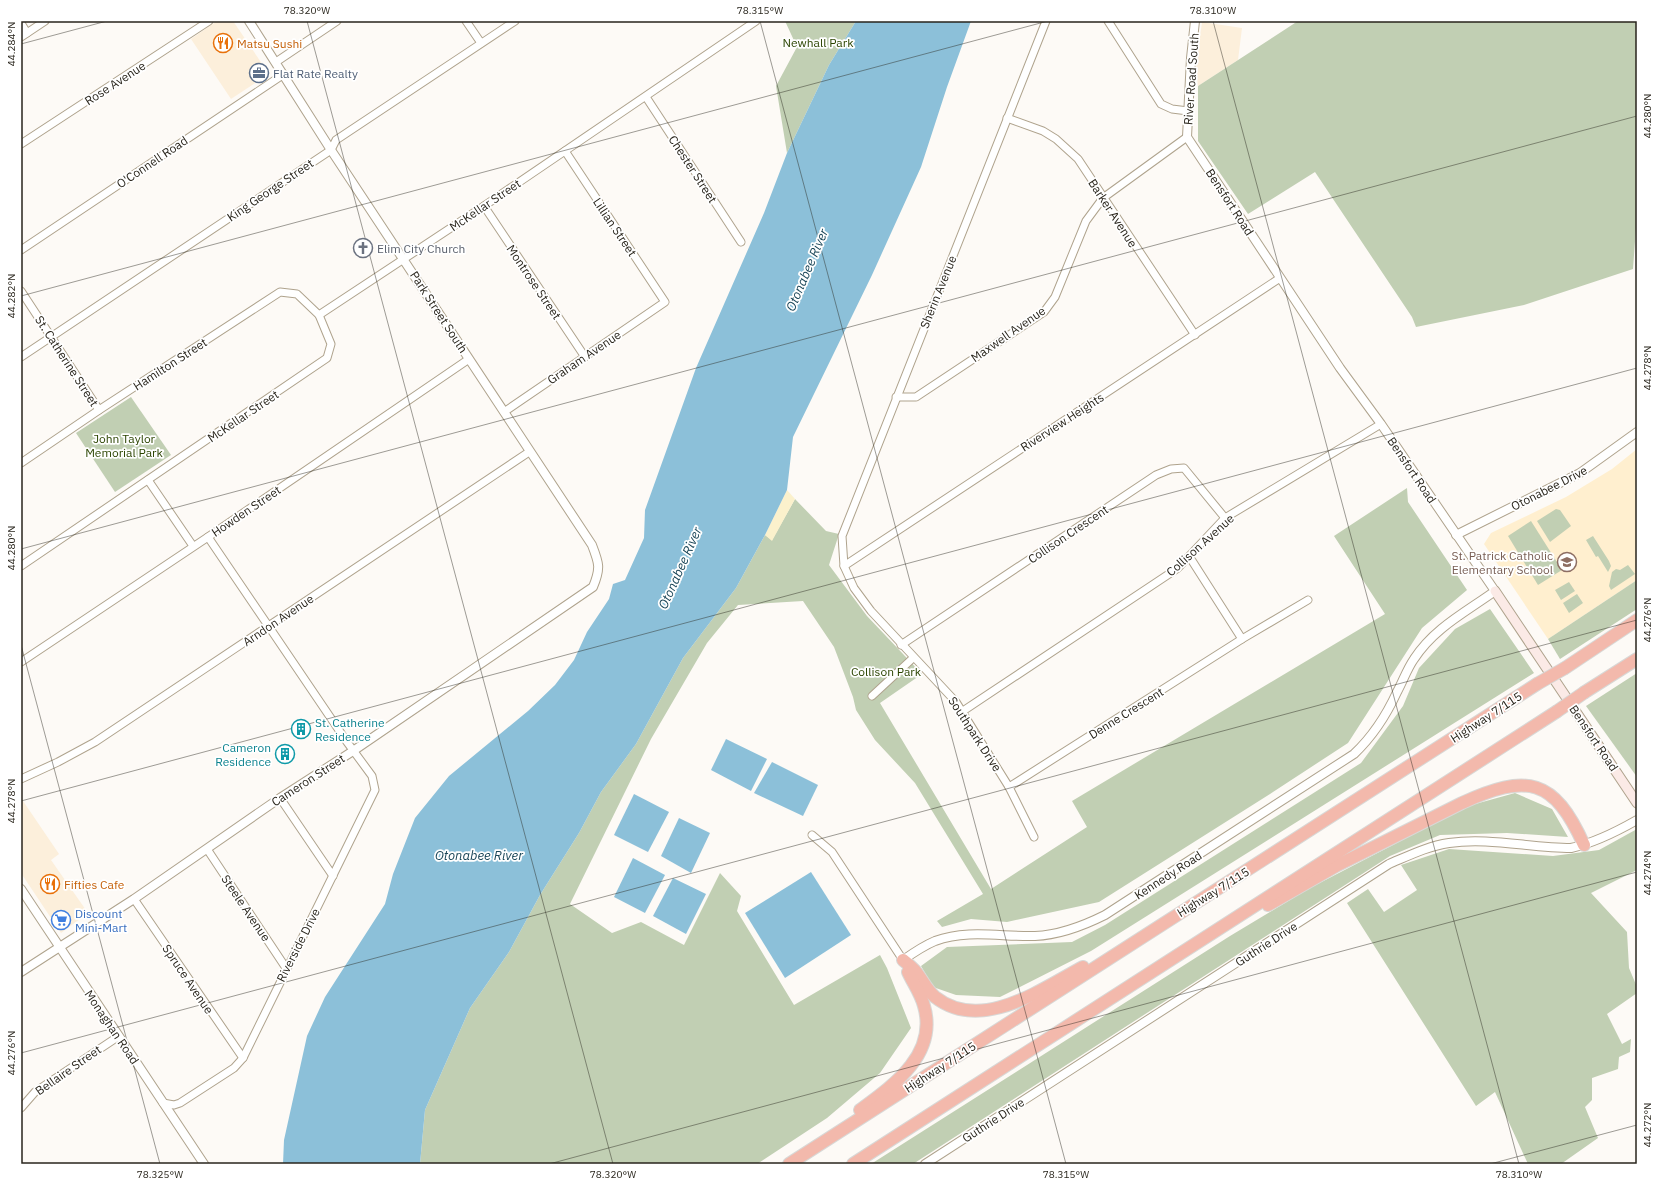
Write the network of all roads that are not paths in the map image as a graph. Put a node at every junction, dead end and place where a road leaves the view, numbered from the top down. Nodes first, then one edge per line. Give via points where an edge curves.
1 (45, 21) edge
2 (209, 21) edge
3 (250, 21) edge
4 (337, 21) edge
5 (466, 21) edge
6 (515, 21) edge
7 (756, 21) edge
8 (1046, 21) edge
9 (1108, 21) edge
10 (1195, 21) edge
11 (21, 23) edge
12 (28, 33) junction
13 (21, 37) edge
14 (481, 43) junction
15 (276, 62) junction
16 (284, 74) junction
17 (646, 96) junction
18 (1188, 111) junction
19 (1007, 118) junction
20 (1187, 137) junction
21 (21, 144) edge
22 (331, 150) junction
23 (565, 151) junction
24 (1103, 198) junction
25 (484, 206) junction
26 (741, 242) dead end
27 (21, 250) edge
28 (404, 258) junction
29 (1280, 278) junction
30 (21, 291) edge
31 (665, 302) joint
32 (319, 315) junction
33 (1195, 335) junction
34 (51, 337) junction
35 (21, 357) edge
36 (584, 357) junction
37 (469, 359) junction
38 (896, 397) junction
39 (99, 410) junction
40 (504, 412) junction
41 (1380, 424) junction
42 (1637, 432) edge
43 (530, 452) junction
44 (21, 463) edge
45 (148, 480) junction
46 (1225, 518) junction
47 (1456, 535) junction
48 (208, 537) junction
49 (193, 546) junction
50 (1189, 556) junction
51 (599, 563) joint
52 (21, 566) edge
53 (844, 566) junction
54 (1495, 591) junction
55 (1308, 600) dead end
56 (1637, 620) edge
57 (269, 626) junction
58 (1242, 639) junction
59 (901, 645) junction
60 (913, 658) junction
61 (1637, 659) edge
62 (21, 662) edge
63 (872, 696) dead end
64 (962, 711) junction
65 (352, 751) junction
66 (21, 779) edge
67 (1009, 787) junction
68 (280, 798) junction
69 (1637, 803) edge
70 (1637, 820) edge
71 (812, 835) dead end
72 (1034, 837) dead end
73 (1584, 845) junction
74 (206, 848) junction
75 (333, 876) junction
76 (21, 889) edge
77 (134, 899) junction
78 (1188, 908) junction
79 (1230, 921) junction
80 (59, 947) junction
81 (903, 960) junction
82 (286, 968) junction
83 (21, 972) edge
84 (119, 1036) junction
85 (243, 1058) junction
86 (163, 1103) junction
87 (21, 1108) edge
88 (204, 1164) edge
89 (786, 1164) edge
90 (789, 1164) edge
91 (853, 1164) edge
92 (925, 1164) edge

1 - 12 street
2 - 21 street, Rose Avenue
3 - 15 street, Park Street South
4 - 15 street
5 - 14 street
6 - 14 street, King George Street
7 - 17 street, McKellar Street
8 - 19 street, Sherin Avenue
9 - 18 street via 1162,104 1172,109
10 - 18 street, River Road South
11 - 12 street
12 - 13 street
14 - 22 street, King George Street via 336,140
15 - 16 street, Park Street South
16 - 22 street, Park Street South
16 - 27 street, O'Connell Road
17 - 23 street, McKellar Street
17 - 26 street, Chester Street
18 - 20 street, River Road South
19 - 24 street, Barker Avenue via 1043,131 1056,139 1078,159
19 - 38 street, Sherin Avenue
20 - 24 street, Maxwell Avenue
20 - 29 street, Bensfort Road
22 - 28 street, Park Street South
22 - 34 street, King George Street
23 - 25 street, McKellar Street
23 - 31 street, Lillian Street
24 - 33 street, Barker Avenue
24 - 38 street, Maxwell Avenue via 1086,221 1055,297 1044,312 916,397
25 - 28 street, McKellar Street
25 - 36 street, Montrose Street
28 - 32 street, McKellar Street
28 - 37 street, Park Street South
29 - 33 street, Riverview Heights
29 - 41 street, Bensfort Road
30 - 34 street, St. Catherine Street
31 - 36 street, Graham Avenue
32 - 39 street, Hamilton Street via 296,294 280,292
32 - 45 street, McKellar Street via 331,344 328,358
33 - 53 street, Riverview Heights
34 - 35 street, King George Street
34 - 39 street, St. Catherine Street
36 - 40 street, Graham Avenue
37 - 40 street, Park Street South
37 - 48 street, Howden Street
38 - 53 street, Sherin Avenue via 842,536
39 - 44 street, Hamilton Street
40 - 43 street, Park Street South
41 - 46 street, Collison Avenue
41 - 47 street, Bensfort Road
42 - 47 street, Otonabee Drive via 1580,473
43 - 51 street, Park Street South via 592,545
43 - 57 street, Arndon Avenue
45 - 49 street
45 - 52 street, McKellar Street
46 - 50 street, Collison Avenue
46 - 59 street, Collison Crescent via 1184,468 1170,469 1156,475
47 - 54 street, Bensfort Road
48 - 49 street, Howden Street
48 - 57 street
49 - 62 street, Howden Street
50 - 58 street
50 - 64 street, Collison Avenue via 1178,568
51 - 65 street, Cameron Street via 599,574 592,587
53 - 59 street, Southpark Drive via 862,600
54 - 69 main road, Bensfort Road
54 - 81 street, Kennedy Road via 1446,624 1423,646 1413,660 1384,718 1354,754 1105,914 1084,925 1054,934 972,934 946,938 923,946
55 - 58 street, Denne Crescent
56 - 78 highway, Highway 7/115, bridge
57 - 65 street
57 - 66 street, Arndon Avenue via 95,742
58 - 67 street, Denne Crescent
59 - 60 street, Southpark Drive
60 - 63 street
60 - 64 street, Southpark Drive
61 - 79 highway, bridge
64 - 67 street, Southpark Drive
65 - 68 street, Cameron Street
65 - 75 street, Riverside Drive via 359,756 372,776 375,790
67 - 72 street, Southpark Drive
68 - 74 street, Cameron Street
68 - 75 street
70 - 73 street, Guthrie Drive
71 - 81 street via 832,852
73 - 79 highway via 1568,815 1547,792 1523,785 1502,787 1462,803 1336,866 1263,908
73 - 92 street, Guthrie Drive via 1555,848 1464,841 1425,849 1389,864
74 - 77 street, Cameron Street
74 - 82 street, Steele Avenue
75 - 82 street, Riverside Drive
76 - 80 street, Monaghan Road
77 - 80 street, Cameron Street
77 - 85 street, Spruce Avenue
78 - 81 highway via 1025,998 997,1009 969,1011 942,1002 933,996
78 - 90 highway, Highway 7/115
79 - 91 highway
80 - 83 street, Cameron Street
80 - 84 street, Monaghan Road
81 - 89 highway via 924,1005 928,1027 917,1058 886,1091
82 - 85 street, Riverside Drive
84 - 86 street, Monaghan Road
84 - 87 street, Bellaire Street via 35,1092
85 - 86 street, Riverside Drive via 234,1068 180,1103
86 - 88 street, Monaghan Road

